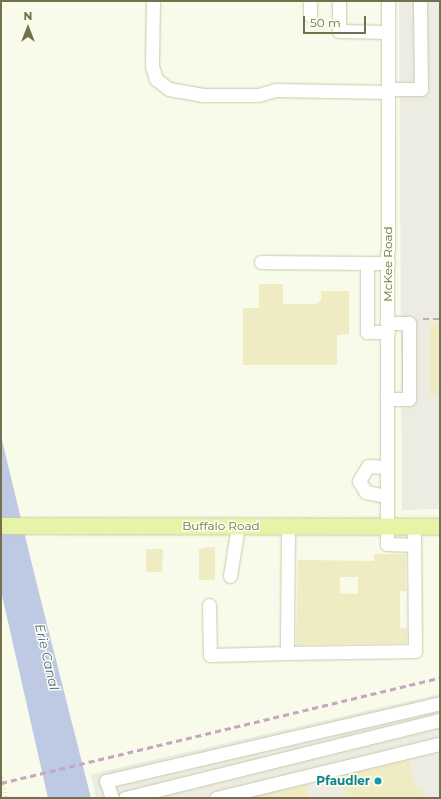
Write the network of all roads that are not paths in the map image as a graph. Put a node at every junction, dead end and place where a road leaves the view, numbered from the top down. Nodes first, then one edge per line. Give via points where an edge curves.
1 (153, 1) edge
2 (310, 1) edge
3 (339, 1) edge
4 (388, 1) edge
5 (420, 1) edge
6 (310, 15) dead end
7 (388, 32) junction
8 (388, 90) junction
9 (261, 262) dead end
10 (367, 263) junction
11 (388, 263) junction
12 (388, 328) junction
13 (387, 399) junction
14 (387, 467) junction
15 (387, 496) junction
16 (1, 526) edge
17 (238, 526) junction
18 (288, 526) junction
19 (387, 526) junction
20 (414, 527) junction
21 (440, 527) edge
22 (414, 545) junction
23 (230, 576) dead end
24 (209, 605) dead end
25 (287, 653) junction
26 (440, 703) edge
27 (440, 720) edge
28 (338, 727) junction
29 (343, 744) junction
30 (440, 744) edge
31 (259, 746) junction
32 (263, 764) junction
33 (349, 766) junction
34 (268, 786) junction
35 (250, 794) edge
36 (112, 798) edge
37 (125, 798) edge
38 (216, 798) edge

1 - 8 street via 152,66 156,79 169,89 204,95 258,95 276,90
2 - 6 street
3 - 7 street via 339,31
4 - 7 street, McKee Road
5 - 8 street via 421,90
7 - 8 street, McKee Road
8 - 11 street, McKee Road
9 - 10 street
10 - 11 street
10 - 12 street via 367,332
11 - 12 street, McKee Road
12 - 13 street, McKee Road
12 - 13 street via 410,323 409,398
13 - 14 street, McKee Road
14 - 15 street, McKee Road
14 - 15 street via 368,466 359,481 366,492
15 - 19 street, McKee Road
16 - 17 main road, Buffalo Road
17 - 18 main road, Buffalo Road
17 - 23 street
18 - 19 main road, Buffalo Road
18 - 25 street
19 - 20 main road, Buffalo Road
19 - 22 street, McKee Road via 387,544
20 - 21 main road, Buffalo Road
20 - 22 street
22 - 25 street via 415,651
24 - 25 street via 210,655
26 - 28 street
27 - 29 street
28 - 29 street
28 - 31 street
29 - 32 street
29 - 33 street
30 - 33 street
31 - 32 street
31 - 36 street via 106,781
32 - 34 street
32 - 37 street
33 - 34 street
34 - 35 street
35 - 38 street

